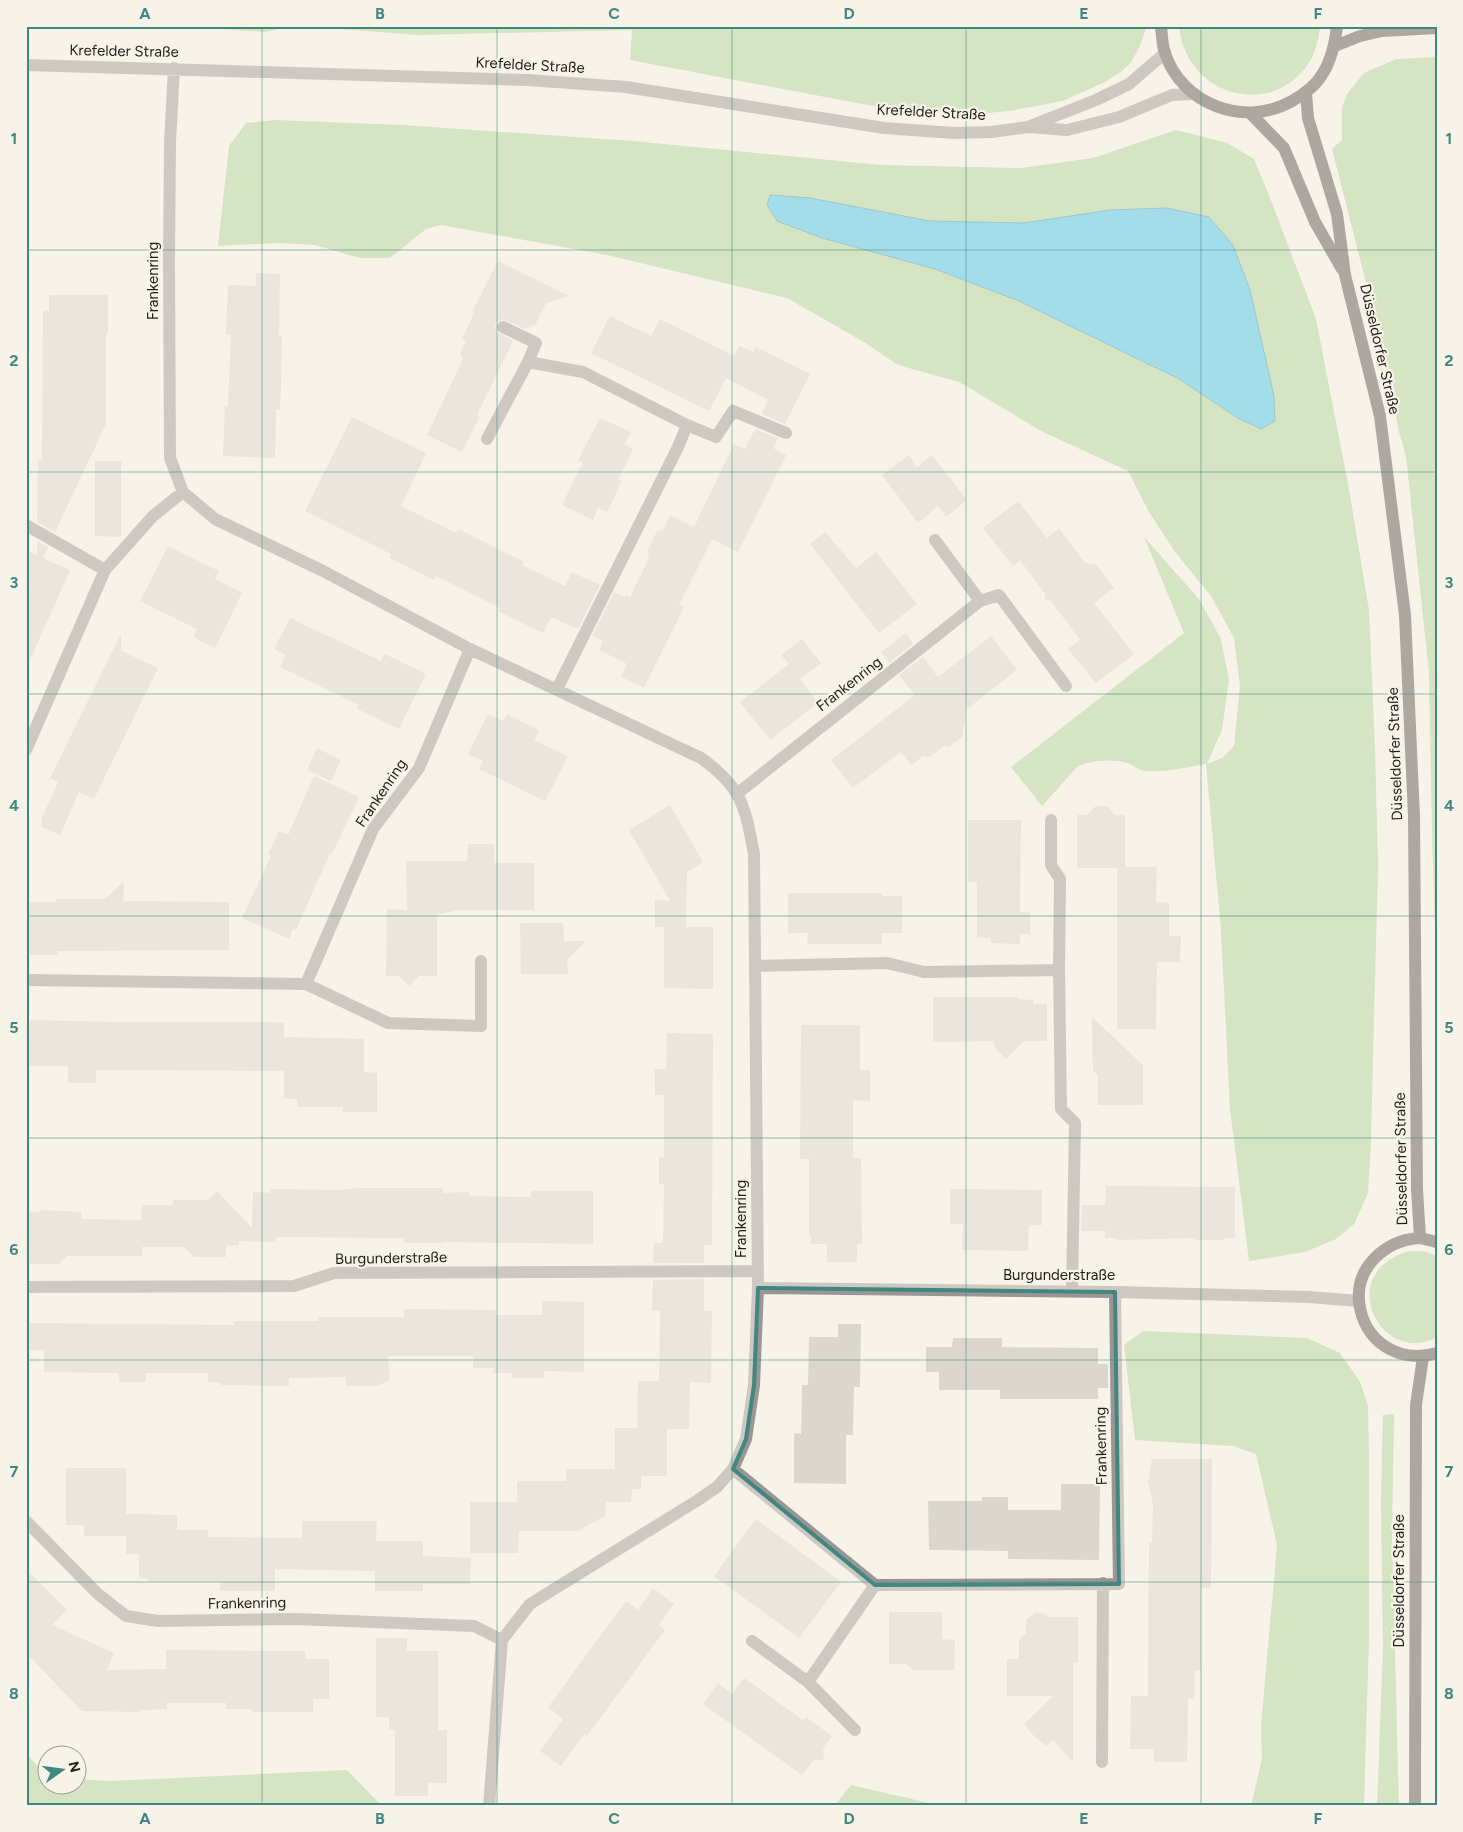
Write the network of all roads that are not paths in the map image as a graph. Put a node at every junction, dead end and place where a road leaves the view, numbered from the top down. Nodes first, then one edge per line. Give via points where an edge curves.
1 (1161, 26) edge
2 (1336, 26) edge
3 (1437, 28) edge
4 (1335, 46) junction
5 (1165, 53) junction
6 (26, 65) edge
7 (174, 68) junction
8 (1306, 93) junction
9 (1193, 94) junction
10 (1251, 114) junction
11 (1028, 127) junction
12 (1345, 275) junction
13 (503, 327) dead end
14 (528, 362) junction
15 (687, 425) junction
16 (786, 433) dead end
17 (486, 439) dead end
18 (183, 492) junction
19 (26, 525) edge
20 (935, 540) dead end
21 (104, 570) junction
22 (980, 601) junction
23 (470, 649) junction
24 (1066, 686) dead end
25 (557, 689) junction
26 (26, 750) edge
27 (738, 793) junction
28 (1051, 820) dead end
29 (481, 962) dead end
30 (755, 966) junction
31 (1059, 970) junction
32 (26, 980) edge
33 (306, 984) junction
34 (1420, 1238) junction
35 (1437, 1242) edge
36 (757, 1271) junction
37 (26, 1287) edge
38 (758, 1288) junction
39 (1072, 1292) junction
40 (1115, 1292) junction
41 (1359, 1300) junction
42 (1437, 1353) edge
43 (1423, 1357) junction
44 (733, 1469) junction
45 (26, 1521) edge
46 (1103, 1583) junction
47 (875, 1585) junction
48 (502, 1640) junction
49 (752, 1641) dead end
50 (808, 1682) junction
51 (855, 1730) dead end
52 (1102, 1762) dead end
53 (489, 1806) edge
54 (1415, 1806) edge

1 - 5 main road
2 - 4 main road
3 - 4 main road via 1382,30
4 - 8 main road via 1323,74
5 - 9 main road via 1178,77
5 - 11 street, Krefelder Straße via 1129,84
6 - 7 street, Krefelder Straße
7 - 11 street, Krefelder Straße via 528,80 626,87 884,128 991,132
7 - 18 street, Frankenring via 170,142 170,458
8 - 10 main road via 1280,108
8 - 12 main road, Düsseldorfer Straße via 1308,118 1337,214
9 - 10 main road via 1230,112
9 - 11 street, Krefelder Straße via 1172,95 1119,117 1067,130
10 - 12 main road, Düsseldorfer Straße via 1284,148 1315,222
12 - 34 main road, Düsseldorfer Straße via 1380,416 1405,615 1414,816
13 - 14 street via 536,343
14 - 15 street via 583,372
14 - 17 street
15 - 16 street via 716,437 733,411
15 - 25 street
18 - 21 street via 153,516
18 - 23 street, Frankenring via 216,519
19 - 21 street
20 - 22 street
21 - 26 street
22 - 24 street via 999,594
22 - 27 street, Frankenring
23 - 25 street, Frankenring
23 - 33 street, Frankenring via 418,768 373,829
25 - 27 street, Frankenring via 701,758 720,772
27 - 30 street, Frankenring via 747,816 754,854
28 - 31 street via 1051,865 1060,879
29 - 33 street via 481,1026 388,1024
30 - 31 street via 887,963 924,972
30 - 36 street, Frankenring
31 - 39 street via 1061,1109 1075,1123
32 - 33 street
34 - 35 main road, Düsseldorfer Straße
34 - 41 main road, Düsseldorfer Straße via 1396,1242 1375,1256 1362,1276
36 - 37 street, Burgunderstraße via 334,1273 294,1286
36 - 38 street, Frankenring
38 - 39 street, Burgunderstraße
38 - 44 street, Frankenring via 754,1385 746,1439
39 - 40 street, Burgunderstraße
40 - 41 street, Burgunderstraße
40 - 46 street, Frankenring via 1119,1584
41 - 43 main road, Düsseldorfer Straße via 1364,1324 1379,1342 1399,1354
42 - 43 main road, Düsseldorfer Straße
43 - 54 main road, Düsseldorfer Straße via 1416,1404
44 - 47 street
44 - 48 street, Frankenring via 717,1487 698,1500 530,1604
45 - 48 street, Frankenring via 98,1594 126,1616 158,1621 297,1619 474,1626
46 - 47 street, Frankenring
46 - 52 street
47 - 50 street
48 - 53 street
49 - 50 street
50 - 51 street

